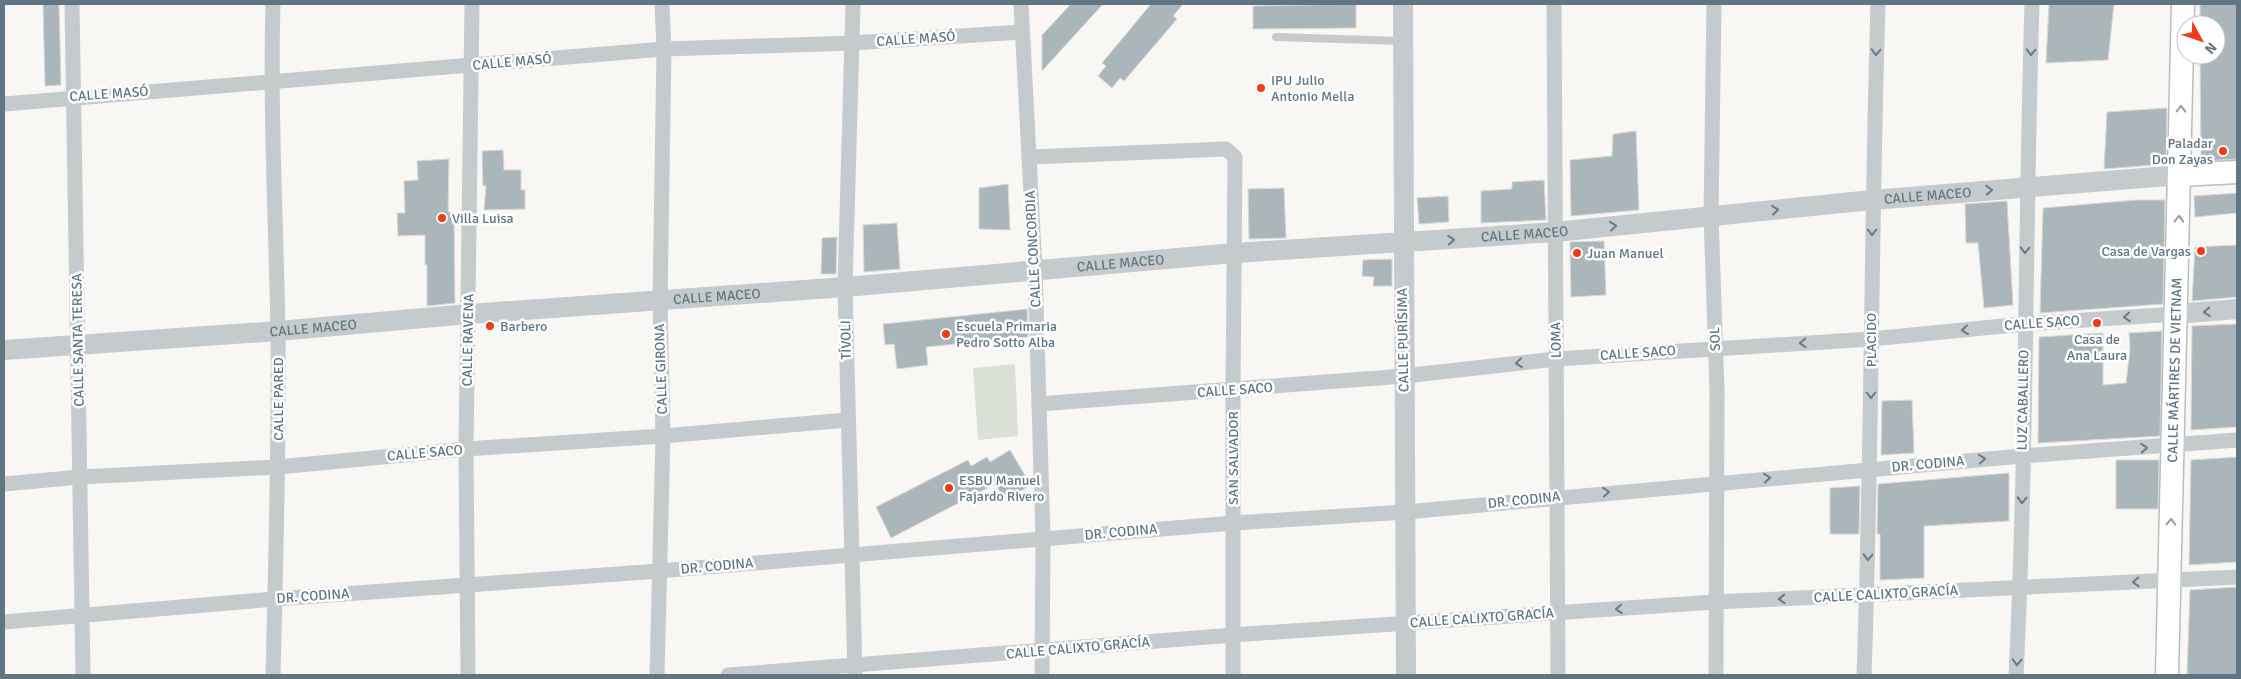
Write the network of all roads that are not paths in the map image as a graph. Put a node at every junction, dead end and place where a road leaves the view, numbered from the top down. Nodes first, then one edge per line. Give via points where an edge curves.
1 (72, 4) edge
2 (273, 4) edge
3 (472, 4) edge
4 (662, 4) edge
5 (853, 4) edge
6 (1021, 4) edge
7 (1402, 4) edge
8 (1554, 4) edge
9 (1714, 4) edge
10 (1878, 4) edge
11 (2032, 4) edge
12 (2183, 4) edge
13 (1022, 32) junction
14 (1276, 37) dead end
15 (1402, 41) junction
16 (852, 43) junction
17 (664, 49) junction
18 (471, 65) junction
19 (271, 82) junction
20 (74, 97) junction
21 (4, 104) edge
22 (1029, 157) junction
23 (2237, 172) edge
24 (2180, 175) junction
25 (2026, 187) junction
26 (1872, 200) junction
27 (1711, 216) junction
28 (1555, 232) junction
29 (1403, 243) junction
30 (1235, 254) junction
31 (1035, 271) junction
32 (845, 287) junction
33 (660, 301) junction
34 (2237, 309) edge
35 (469, 314) junction
36 (2176, 314) junction
37 (2024, 324) junction
38 (278, 331) junction
39 (1872, 339) junction
40 (78, 345) junction
41 (1715, 348) junction
42 (4, 350) edge
43 (1556, 359) junction
44 (1404, 376) junction
45 (1233, 390) junction
46 (1039, 404) junction
47 (847, 420) junction
48 (663, 436) junction
49 (2237, 440) edge
50 (2172, 446) junction
51 (466, 449) junction
52 (2022, 456) junction
53 (278, 467) junction
54 (1871, 470) junction
55 (80, 477) junction
56 (1716, 482) junction
57 (4, 484) edge
58 (1557, 496) junction
59 (1406, 512) junction
60 (1234, 523) junction
61 (1042, 539) junction
62 (851, 555) junction
63 (659, 571) junction
64 (2237, 577) edge
65 (2170, 581) junction
66 (466, 584) junction
67 (2021, 586) junction
68 (1867, 595) junction
69 (275, 599) junction
70 (1715, 602) junction
71 (1559, 613) junction
72 (82, 616) junction
73 (4, 622) edge
74 (1406, 623) junction
75 (1233, 635) junction
76 (1041, 651) junction
77 (855, 670) edge
78 (83, 675) edge
79 (273, 675) edge
80 (468, 675) edge
81 (657, 675) edge
82 (728, 675) edge
83 (1042, 675) edge
84 (1233, 675) edge
85 (1406, 675) edge
86 (1558, 675) edge
87 (1716, 675) edge
88 (1864, 675) edge
89 (2016, 675) edge
90 (2167, 675) edge

1 - 20 street, CALLE SANTA TERESA
2 - 19 street, CALLE PARED
3 - 18 street, CALLE RAVENA
4 - 17 street, CALLE GIRONA
5 - 16 street, TÍVOLI
6 - 13 street, CALLE CONCORDIA
7 - 15 street, CALLE PURÍSIMA
8 - 28 street, LOMA
9 - 27 street, SOL
10 -> 26 street, PLACIDO
11 -> 25 street, LUZ CABALLERO
24 -> 12 main road, CALLE MÁRTIRES DE VIETNAM
13 - 16 street, CALLE MASÓ
13 - 22 street, CALLE CONCORDIA
14 - 15 lane
15 - 29 street, CALLE PURÍSIMA
16 - 17 street, CALLE MASÓ
16 - 32 street, TÍVOLI
17 - 18 street, CALLE MASÓ
17 - 33 street, CALLE GIRONA
18 - 19 street, CALLE MASÓ
18 - 35 street, CALLE RAVENA
19 - 20 street, CALLE MASÓ
19 - 38 street, CALLE PARED
20 - 21 street, CALLE MASÓ
20 - 40 street, CALLE SANTA TERESA
22 - 30 street, SAN SALVADOR via 1226,149 1235,157
22 - 31 street, CALLE CONCORDIA
23 - 24 main road, CALLE MACEO
24 - 25 street, CALLE MACEO
36 -> 24 main road, CALLE MÁRTIRES DE VIETNAM
26 -> 25 street, CALLE MACEO
25 -> 37 street, LUZ CABALLERO
27 -> 26 street, CALLE MACEO
26 -> 39 street, PLACIDO
28 -> 27 street, CALLE MACEO
27 - 41 street, SOL
29 -> 28 street, CALLE MACEO
28 - 43 street, LOMA
29 - 30 street, CALLE MACEO
29 - 44 street, CALLE PURÍSIMA
30 - 31 street, CALLE MACEO
30 - 45 street, SAN SALVADOR
31 - 32 street, CALLE MACEO
31 - 46 street, CALLE CONCORDIA
32 - 33 street, CALLE MACEO
32 - 47 street, TÍVOLI
33 - 35 street, CALLE MACEO
33 - 48 street, CALLE GIRONA
34 -> 36 street, CALLE SACO
35 - 38 street, CALLE MACEO
35 - 51 street, CALLE RAVENA
36 -> 37 street, CALLE SACO
36 - 50 main road, CALLE MÁRTIRES DE VIETNAM
37 -> 39 street, CALLE SACO
37 - 52 street, LUZ CABALLERO
38 - 40 street, CALLE MACEO
38 - 53 street, CALLE PARED
39 -> 41 street, CALLE SACO
39 -> 54 street, PLACIDO
40 - 42 street, CALLE MACEO
40 - 55 street, CALLE SANTA TERESA
41 - 43 street, CALLE SACO
41 - 56 street, SOL
43 -> 44 street, CALLE SACO
43 - 58 street, LOMA
44 - 45 street, CALLE SACO
44 - 59 street, CALLE PURÍSIMA
45 - 46 street, CALLE SACO
45 - 60 street, SAN SALVADOR
46 - 61 street, CALLE CONCORDIA
47 - 48 street, CALLE SACO
47 - 62 street, TÍVOLI
48 - 51 street, CALLE SACO
48 - 63 street, CALLE GIRONA
49 - 50 street, DR. CODINA
52 -> 50 street, DR. CODINA
65 -> 50 main road, CALLE MÁRTIRES DE VIETNAM
51 - 53 street, CALLE SACO
51 - 66 street, CALLE RAVENA
54 -> 52 street, DR. CODINA
52 -> 67 street, LUZ CABALLERO
53 - 55 street, CALLE SACO
53 - 69 street, CALLE PARED
56 -> 54 street, DR. CODINA
54 -> 68 street, PLACIDO
55 - 57 street, CALLE SACO
55 - 72 street, CALLE SANTA TERESA
58 -> 56 street, DR. CODINA
56 - 70 street, SOL
58 - 59 street, DR. CODINA
58 - 71 street, LOMA
59 - 60 street, DR. CODINA
59 - 74 street, CALLE PURÍSIMA
60 - 61 street, DR. CODINA
60 - 75 street, SAN SALVADOR
61 - 62 street, DR. CODINA
61 - 76 street, CALLE CONCORDIA
62 - 63 street, DR. CODINA
62 - 77 street, TÍVOLI
63 - 66 street, DR. CODINA
63 - 81 street, CALLE GIRONA
64 - 65 street, CALLE CALIXTO GRACÍA
65 -> 67 street, CALLE CALIXTO GRACÍA
65 - 90 main road, CALLE MÁRTIRES DE VIETNAM
66 - 69 street, DR. CODINA
66 - 80 street, CALLE RAVENA
67 - 68 street, CALLE CALIXTO GRACÍA
67 -> 89 street, LUZ CABALLERO
68 -> 70 street, CALLE CALIXTO GRACÍA
68 - 88 street, PLACIDO
69 - 72 street, DR. CODINA
69 - 79 street, CALLE PARED
70 -> 71 street, CALLE CALIXTO GRACÍA
70 - 87 street, SOL
71 - 74 street, CALLE CALIXTO GRACÍA
71 - 86 street, LOMA
72 - 73 street, DR. CODINA
72 - 78 street, CALLE SANTA TERESA
74 - 75 street, CALLE CALIXTO GRACÍA
74 - 85 street, CALLE PURÍSIMA
75 - 76 street, CALLE CALIXTO GRACÍA
75 - 84 street, SAN SALVADOR
76 - 77 street, CALLE CALIXTO GRACÍA
76 - 83 street, CALLE CONCORDIA
77 - 82 street, CALLE CALIXTO GRACÍA

